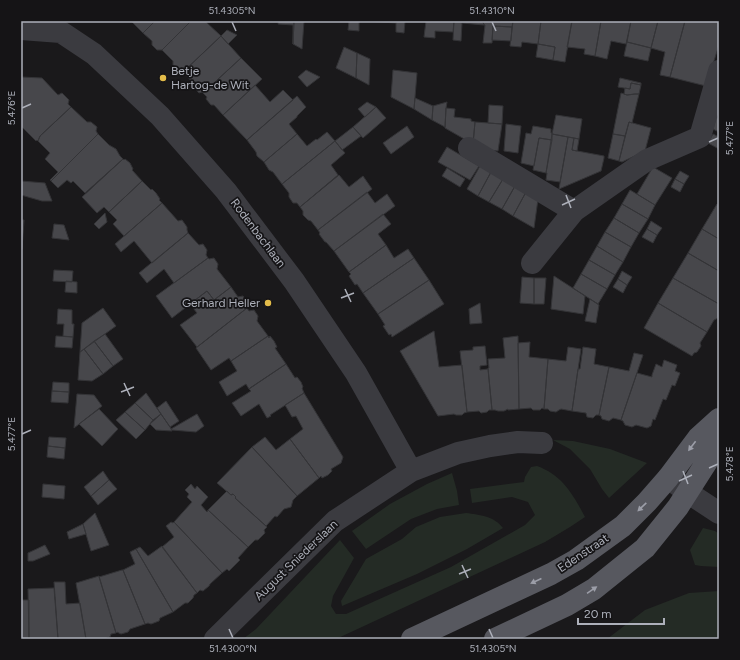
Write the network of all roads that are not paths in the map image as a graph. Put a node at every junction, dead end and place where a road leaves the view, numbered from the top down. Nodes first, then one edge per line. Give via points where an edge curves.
1 (61, 26) edge
2 (21, 29) edge
3 (719, 71) edge
4 (468, 148) dead end
5 (574, 211) junction
6 (532, 263) dead end
7 (719, 419) edge
8 (542, 443) dead end
9 (411, 471) junction
10 (668, 478) junction
11 (687, 492) junction
12 (719, 513) edge
13 (215, 639) edge
14 (412, 639) edge
15 (495, 639) edge

1 - 2 street, Rodenbachlaan
1 - 9 street, Rodenbachlaan via 160,116 226,191 294,281 356,373
3 - 5 street via 700,137 647,160
4 - 5 street
5 - 6 street
7 -> 10 main road, Edenstraat via 698,438
7 - 11 main road, Edenstraat via 715,449
8 - 9 street, August Sniederslaan via 518,442 490,446 458,454
9 - 13 street, August Sniederslaan via 335,521
10 - 11 street
10 -> 14 main road, Edenstraat via 623,526 576,560
11 - 12 street
15 -> 11 main road, Edenstraat via 567,605 594,589 645,548

